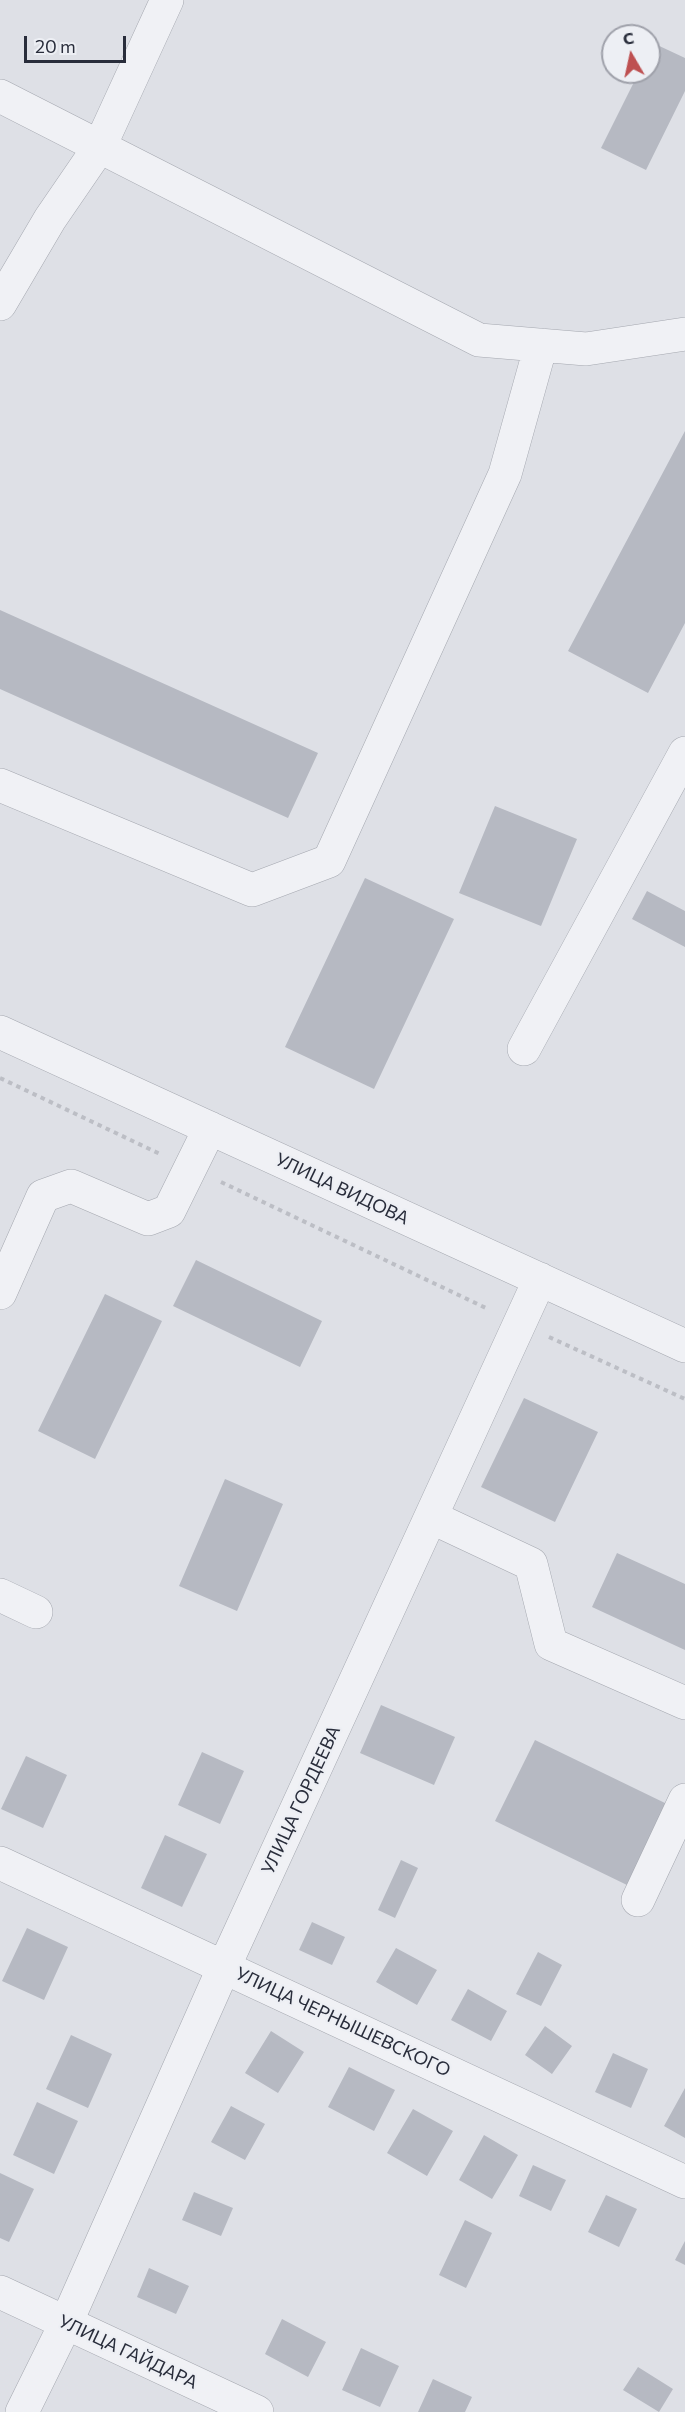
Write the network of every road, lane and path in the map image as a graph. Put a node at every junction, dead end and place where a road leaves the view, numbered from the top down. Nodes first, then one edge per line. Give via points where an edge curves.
1 (167, 0) edge
2 (0, 96) edge
3 (100, 146) junction
4 (0, 304) edge
5 (685, 334) edge
6 (541, 345) junction
7 (685, 753) edge
8 (0, 785) edge
9 (0, 1032) edge
10 (524, 1049) dead end
11 (0, 1078) edge
12 (210, 1128) junction
13 (190, 1168) junction
14 (540, 1279) junction
15 (0, 1293) edge
16 (520, 1324) junction
17 (685, 1346) edge
18 (685, 1400) edge
19 (431, 1516) junction
20 (0, 1595) edge
21 (36, 1612) dead end
22 (685, 1702) edge
23 (685, 1800) edge
24 (0, 1863) edge
25 (638, 1900) dead end
26 (224, 1967) junction
27 (685, 2182) edge
28 (0, 2292) edge
29 (66, 2323) junction
30 (22, 2412) edge
31 (257, 2412) edge

1 - 3 street
2 - 3 street
3 - 4 street via 50,219
3 - 6 street via 479,340
5 - 6 street via 586,349
6 - 8 street via 505,474 329,861 252,890
7 - 10 street
9 - 12 street, УЛИЦА ВИДОВА
11 - 13 path
12 - 13 street
12 - 14 street, УЛИЦА ВИДОВА
13 - 15 street via 169,1211 148,1219 71,1186 43,1196
13 - 16 path
14 - 16 street, УЛИЦА ГОРДЕЕВА
14 - 17 street, УЛИЦА ВИДОВА
16 - 18 path
16 - 19 street, УЛИЦА ГОРДЕЕВА
19 - 22 street via 531,1564 551,1644
19 - 26 street, УЛИЦА ГОРДЕЕВА
20 - 21 street
23 - 25 street
24 - 26 street, УЛИЦА ЧЕРНЫШЕВСКОГО
26 - 27 street, УЛИЦА ЧЕРНЫШЕВСКОГО
26 - 29 street, УЛИЦА ГОРДЕЕВА
28 - 29 street, УЛИЦА ГАЙДАРА
29 - 30 street, УЛИЦА ГОРДЕЕВА
29 - 31 street, УЛИЦА ГАЙДАРА

